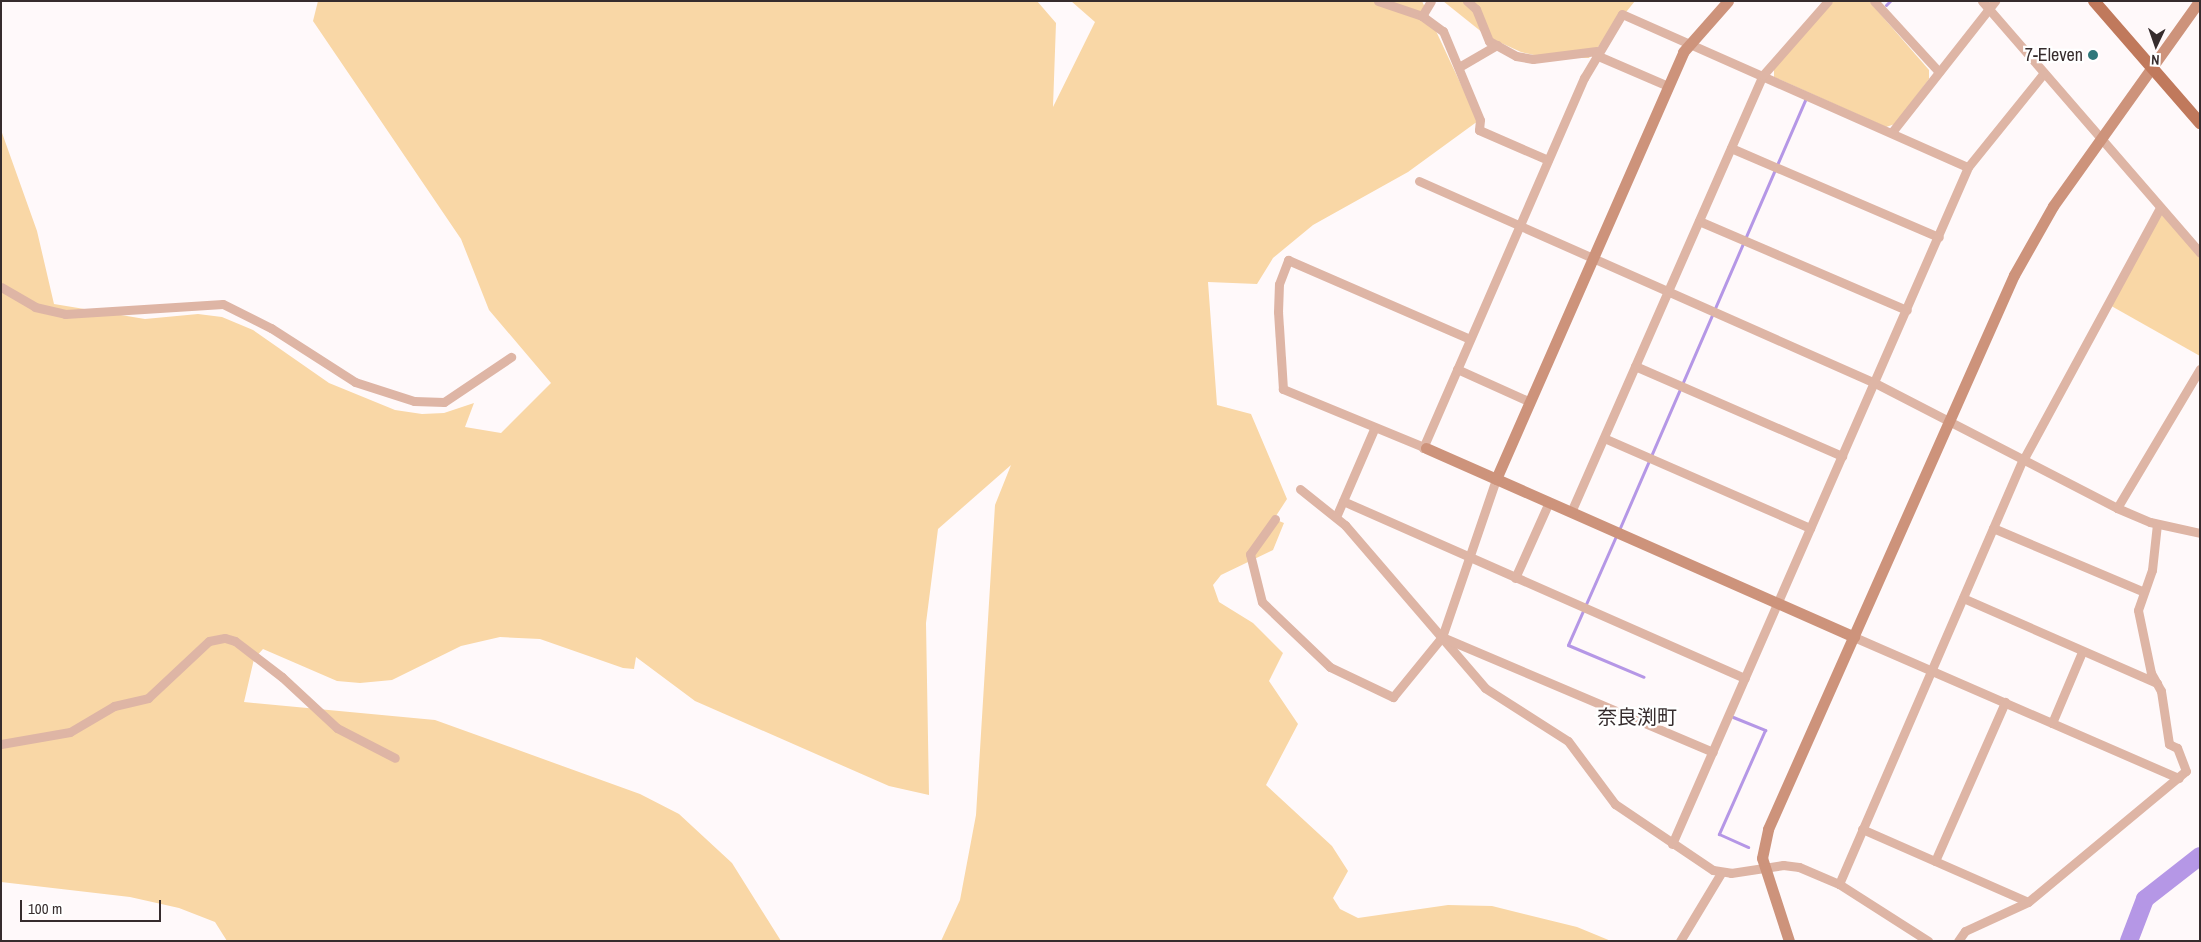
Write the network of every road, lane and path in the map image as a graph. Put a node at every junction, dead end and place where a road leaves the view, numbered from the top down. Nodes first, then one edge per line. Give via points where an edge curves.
1 (1378, 1) edge
2 (1431, 1) edge
3 (1467, 1) edge
4 (1728, 1) edge
5 (1828, 1) edge
6 (1874, 1) edge
7 (1982, 1) edge
8 (1995, 1) edge
9 (2094, 1) edge
10 (2199, 1) edge
11 (1989, 9) junction
12 (1422, 16) junction
13 (1690, 44) junction
14 (1497, 45) junction
15 (1597, 53) junction
16 (1459, 67) junction
17 (2151, 68) junction
18 (1939, 72) junction
19 (2043, 74) junction
20 (1763, 75) junction
21 (1668, 86) junction
22 (2200, 123) edge
23 (1892, 132) junction
24 (2100, 138) junction
25 (1731, 148) junction
26 (1548, 160) junction
27 (1968, 167) junction
28 (1419, 181) dead end
29 (2160, 208) junction
30 (1699, 221) junction
31 (1519, 227) junction
32 (1938, 237) junction
33 (2200, 253) edge
34 (1592, 260) junction
35 (1, 287) edge
36 (1668, 293) junction
37 (1907, 310) junction
38 (1470, 339) junction
39 (510, 357) dead end
40 (1635, 366) junction
41 (1457, 369) junction
42 (2200, 369) edge
43 (1875, 384) junction
44 (1530, 402) junction
45 (1947, 420) junction
46 (1374, 429) junction
47 (1604, 438) junction
48 (1424, 448) junction
49 (1842, 456) junction
50 (2022, 462) junction
51 (1496, 479) junction
52 (1300, 489) dead end
53 (1343, 501) junction
54 (1549, 502) junction
55 (2117, 508) junction
56 (1571, 512) junction
57 (1336, 517) junction
58 (1276, 519) dead end
59 (2157, 524) junction
60 (1810, 528) junction
61 (1993, 528) junction
62 (2200, 533) edge
63 (1469, 558) junction
64 (1515, 578) junction
65 (2142, 591) junction
66 (1963, 598) junction
67 (1777, 603) junction
68 (1442, 637) junction
69 (1854, 637) junction
70 (2082, 652) junction
71 (1931, 670) junction
72 (1744, 678) junction
73 (2157, 683) junction
74 (2005, 702) junction
75 (2052, 723) junction
76 (1, 744) edge
77 (1713, 752) junction
78 (395, 758) dead end
79 (2178, 778) junction
80 (1862, 829) junction
81 (1672, 844) junction
82 (1935, 861) junction
83 (1765, 867) junction
84 (1721, 873) junction
85 (1839, 884) junction
86 (2028, 902) junction
87 (1680, 941) edge
88 (1789, 941) edge
89 (1928, 941) edge
90 (1958, 941) edge

1 - 12 street
2 - 12 street
3 - 14 street via 1476,9 1489,41
4 - 13 street
5 - 20 street
6 - 18 street
7 - 11 street
8 - 11 street
9 - 17 main road
10 - 17 street
11 - 18 street
11 - 19 street
12 - 16 street via 1443,31
13 - 15 street via 1622,14
13 - 20 street
13 - 21 street
14 - 15 street via 1533,59
14 - 16 street
15 - 21 street
15 - 26 street
16 - 26 street via 1480,120 1479,130
17 - 22 main road
17 - 24 street
18 - 23 street
19 - 24 street
19 - 27 street
20 - 23 street
20 - 25 street
21 - 34 street
23 - 27 street
24 - 29 street
24 - 45 street via 2018,267
25 - 30 street
25 - 32 street
26 - 31 street
27 - 32 street
28 - 31 street
29 - 33 street
29 - 50 street
30 - 36 street
30 - 37 street
31 - 34 street
31 - 38 street
32 - 37 street
34 - 36 street
34 - 44 street
35 - 39 street via 35,307 66,314 223,304 271,328 354,382 414,401 444,402
36 - 40 street
36 - 43 street
37 - 43 street
38 - 41 street
38 - 46 street via 1288,260 1279,284 1279,384
40 - 47 street
40 - 49 street
41 - 44 street
41 - 48 street
42 - 55 street
43 - 45 street
43 - 49 street
44 - 51 street
45 - 50 street
45 - 69 street
46 - 48 street
46 - 53 street
47 - 56 street
47 - 60 street
48 - 51 street
49 - 60 street
50 - 55 street
50 - 61 street
51 - 54 street
51 - 63 street
52 - 57 street
53 - 57 street
53 - 63 street
54 - 56 street
54 - 64 street
55 - 59 street
56 - 67 street
57 - 68 street
58 - 68 street via 1250,554 1256,590 1262,602 1330,667 1393,697
59 - 62 street
59 - 65 street via 2152,570
60 - 67 street
61 - 65 street
61 - 66 street
63 - 64 street
63 - 68 street
64 - 72 street
65 - 73 street via 2138,605 2141,633
66 - 70 street
66 - 71 street
67 - 69 street
67 - 72 street
68 - 77 street
68 - 81 street via 1484,688 1568,741 1606,795
69 - 71 street
69 - 83 street via 1761,847
70 - 73 street
70 - 75 street
71 - 74 street
71 - 80 street
72 - 77 street
73 - 79 street via 2169,744 2177,748 2187,769
74 - 75 street
74 - 82 street
75 - 79 street
76 - 78 street via 70,732 114,706 148,698 209,641 225,638 282,677 338,728
77 - 81 street
79 - 86 street
80 - 82 street
80 - 85 street
81 - 84 street
82 - 86 street
83 - 84 street
83 - 85 street via 1790,865
83 - 88 street
84 - 87 street
85 - 89 street
86 - 90 street via 1965,932

